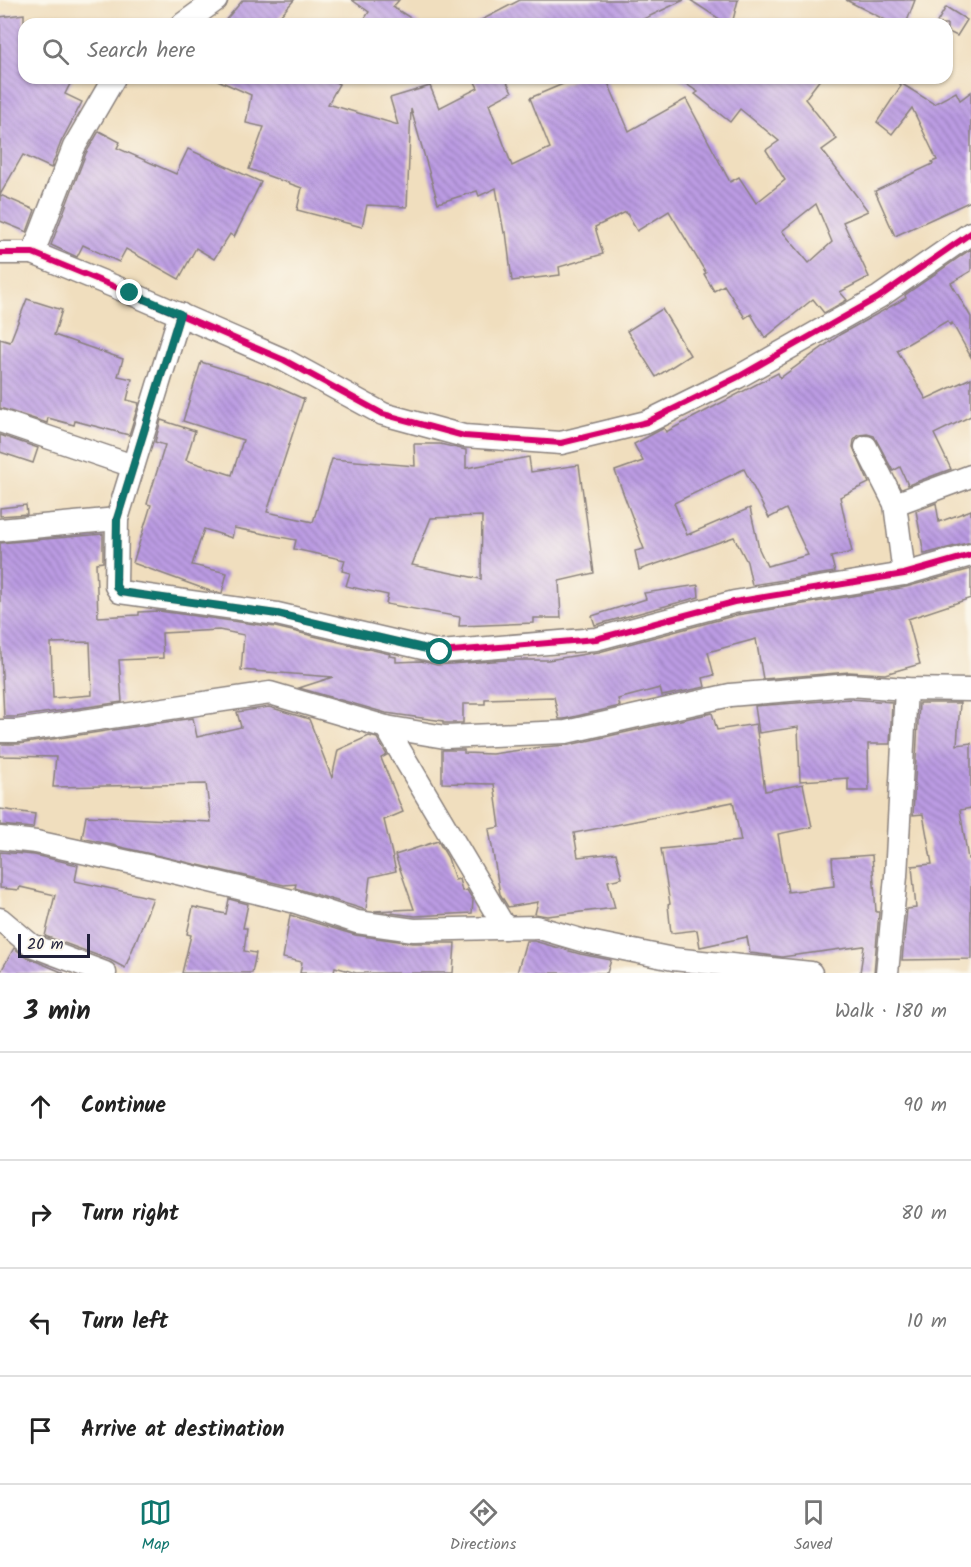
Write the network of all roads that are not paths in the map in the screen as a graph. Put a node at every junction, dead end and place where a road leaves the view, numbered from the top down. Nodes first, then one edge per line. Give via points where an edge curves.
1 (215, 0) edge
2 (191, 18) edge
3 (111, 84) edge
4 (971, 233) edge
5 (0, 253) edge
6 (33, 253) junction
7 (180, 314) junction
8 (0, 422) edge
9 (866, 447) dead end
10 (133, 466) junction
11 (971, 476) edge
12 (895, 504) junction
13 (117, 519) junction
14 (0, 530) edge
15 (971, 555) edge
16 (904, 574) junction
17 (906, 689) junction
18 (971, 690) edge
19 (386, 727) junction
20 (0, 731) edge
21 (0, 838) edge
22 (0, 920) edge
23 (506, 928) junction
24 (105, 973) edge
25 (810, 973) edge
26 (887, 973) edge

1 - 2 street
3 - 6 street via 74,147
4 - 7 street via 879,297 738,377 647,422 561,443 465,436 383,414 284,360
5 - 6 street
6 - 7 street
7 - 10 street
8 - 10 street
9 - 12 street
10 - 13 street
11 - 12 street
12 - 16 street
13 - 14 street
13 - 16 street via 116,586 120,592 277,614 440,652 596,639 734,602
15 - 16 street
17 - 18 street
17 - 19 street via 850,685 730,695 566,732 444,737
17 - 26 street
19 - 20 street via 270,693
19 - 23 street
21 - 23 street via 161,869 296,902 357,922 414,930
22 - 24 street via 31,945
23 - 25 street via 536,927 674,959

